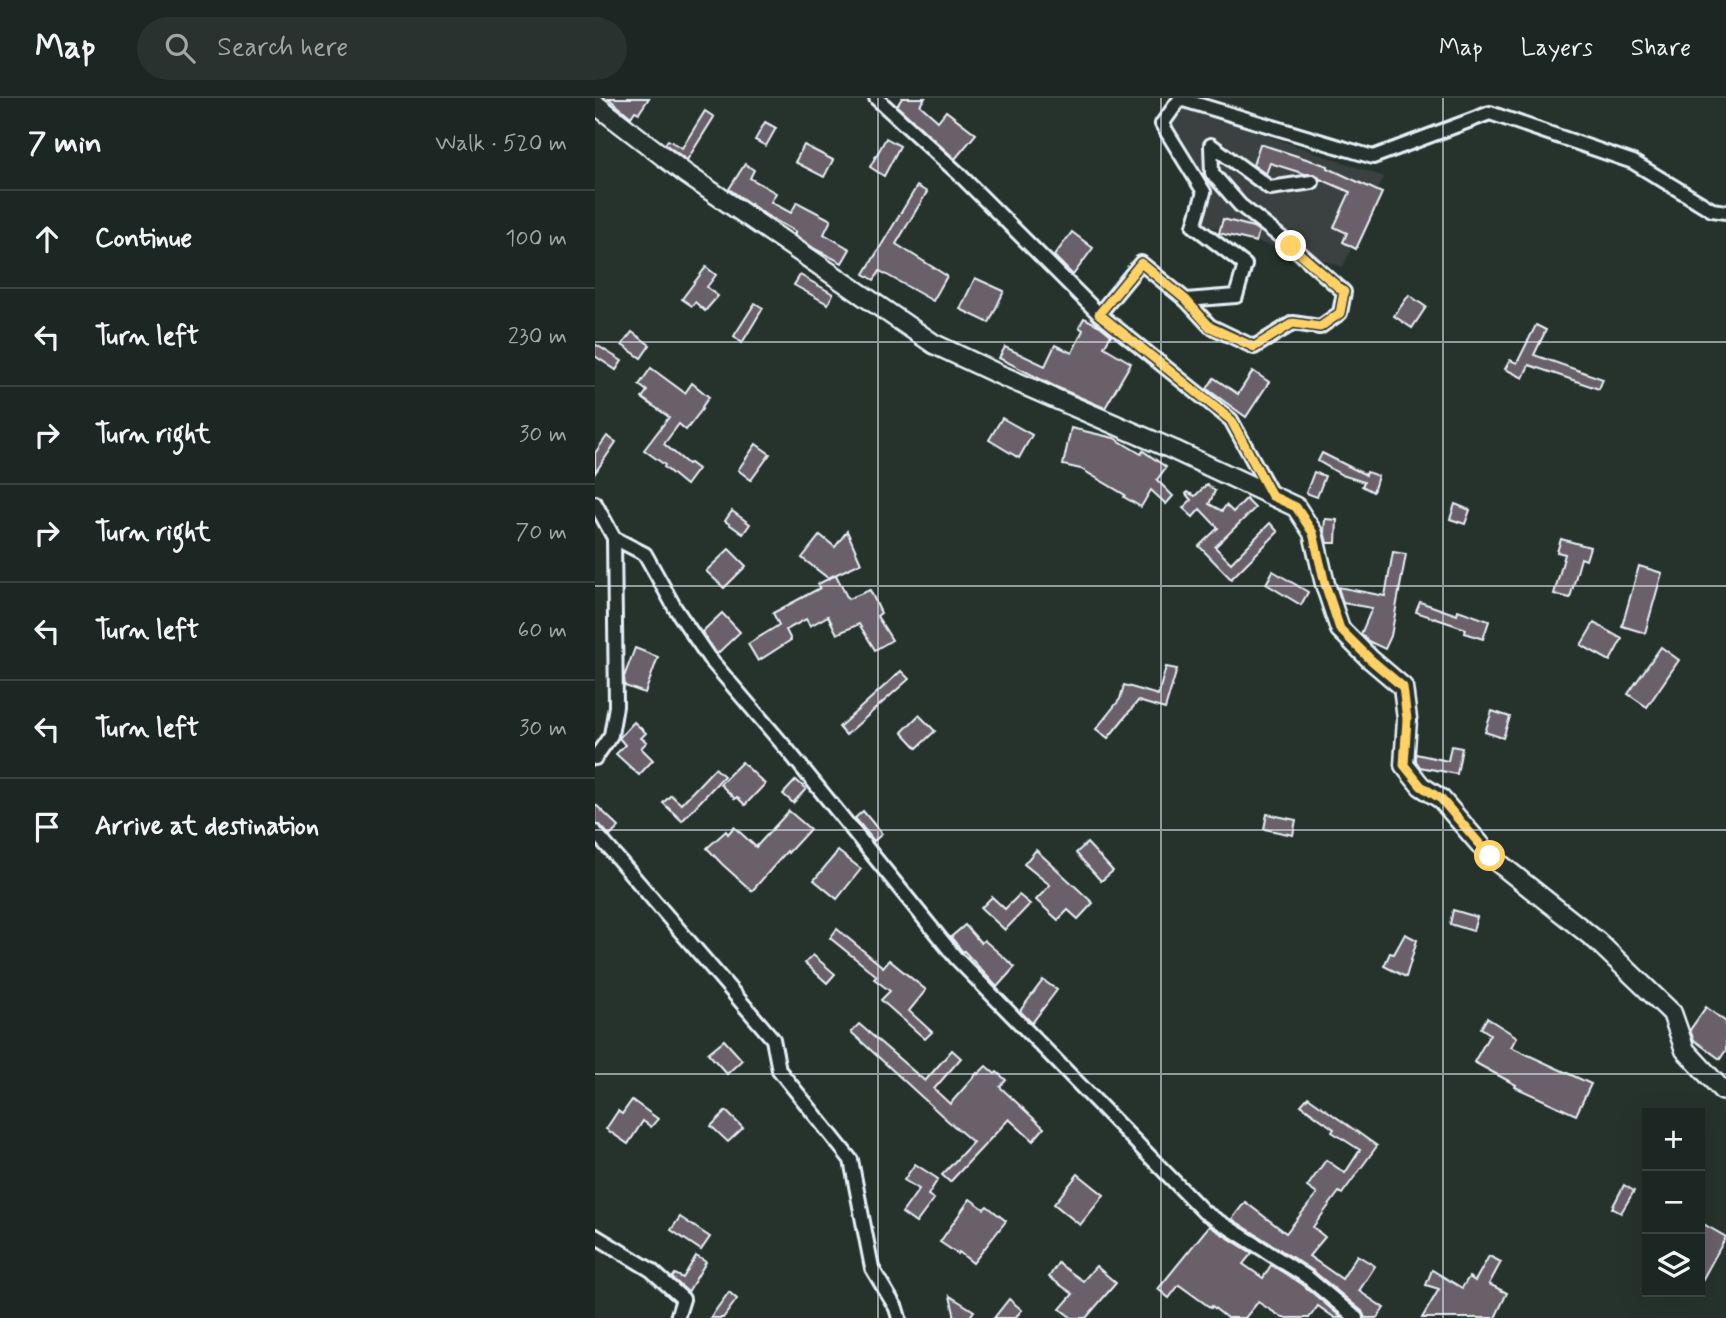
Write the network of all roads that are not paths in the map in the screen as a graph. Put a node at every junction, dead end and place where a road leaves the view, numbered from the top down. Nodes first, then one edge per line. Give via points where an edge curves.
1 (876, 98) edge
2 (595, 104) edge
3 (1312, 182) dead end
4 (1726, 212) edge
5 (1186, 300) junction
6 (1099, 314) junction
7 (1272, 496) junction
8 (595, 503) edge
9 (614, 538) junction
10 (595, 758) edge
11 (595, 832) edge
12 (1726, 1091) edge
13 (595, 1236) edge
14 (677, 1318) edge
15 (899, 1318) edge
16 (1356, 1318) edge

1 - 6 street
2 - 7 street via 686,174 934,344
3 - 5 street via 1270,188 1211,145 1212,173 1240,205 1344,292 1340,313 1320,327 1293,323 1254,347 1210,327
4 - 5 street via 1712,210 1633,162 1490,113 1373,157 1180,99 1162,124 1204,192 1194,226 1245,265 1236,296
5 - 6 street via 1141,263
6 - 7 street via 1231,420
7 - 12 street via 1296,507 1313,533 1340,629 1403,687 1407,719 1404,765 1421,786 1441,799 1490,856 1597,941 1672,1013 1685,1051
8 - 9 street
9 - 10 street via 616,706 611,735
9 - 16 street via 645,554 709,658 957,958 1204,1212 1307,1277
11 - 15 street via 773,1038 779,1069 851,1160 872,1268
13 - 14 street via 652,1270 683,1299

